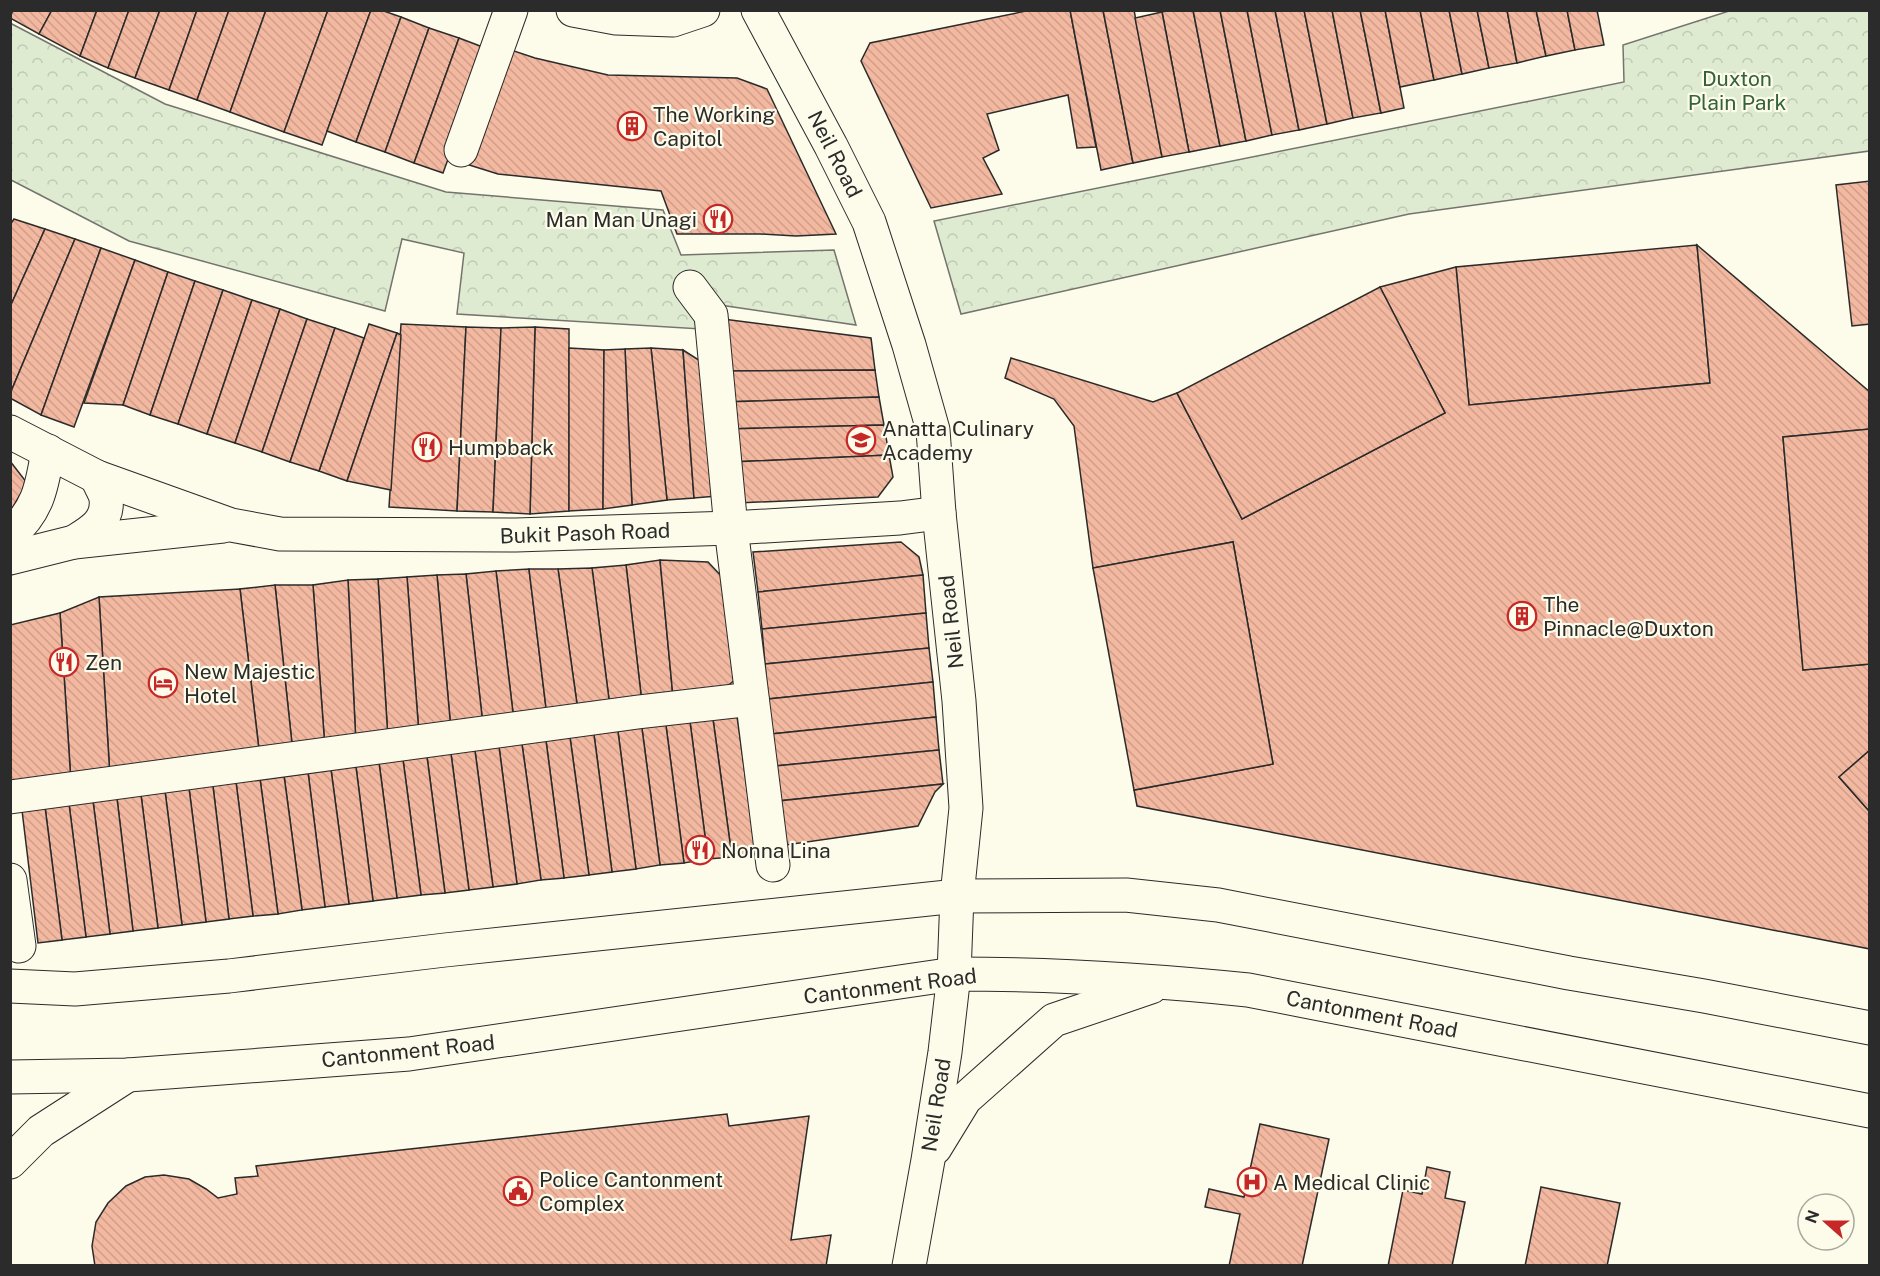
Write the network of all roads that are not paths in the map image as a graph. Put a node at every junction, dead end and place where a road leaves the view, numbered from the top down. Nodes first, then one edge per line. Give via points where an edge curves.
1 (511, 10) edge
2 (573, 10) edge
3 (703, 10) edge
4 (758, 10) edge
5 (461, 150) dead end
6 (690, 287) dead end
7 (10, 432) edge
8 (48, 451) junction
9 (96, 477) junction
10 (939, 513) junction
11 (231, 525) junction
12 (731, 528) junction
13 (10, 535) edge
14 (74, 542) junction
15 (10, 558) edge
16 (753, 699) junction
17 (10, 797) edge
18 (773, 865) dead end
19 (10, 880) edge
20 (957, 896) junction
21 (19, 946) dead end
22 (954, 974) junction
23 (1167, 982) junction
24 (10, 986) edge
25 (1869, 1028) edge
26 (128, 1075) junction
27 (10, 1077) edge
28 (1869, 1111) edge
29 (928, 1160) junction
30 (10, 1162) edge
31 (909, 1266) edge

1 - 5 main road
2 - 3 main road via 616,18 673,20
4 - 10 main road, Neil Road via 870,222 933,430
6 - 12 main road via 711,315
7 - 8 main road
8 - 9 main road
8 - 13 main road via 39,497
9 - 11 main road, Bukit Pasoh Road
9 - 14 main road, Bukit Pasoh Road via 106,498 101,520 98,527
10 - 12 main road, Bukit Pasoh Road
10 - 20 main road, Neil Road via 966,808
11 - 12 main road, Bukit Pasoh Road via 280,534 392,536
11 - 14 main road, Bukit Pasoh Road
12 - 16 main road
14 - 15 main road, Bukit Pasoh Road
16 - 17 main road
16 - 18 main road
19 - 21 main road
20 - 22 main road, Neil Road
20 - 24 main road via 229,976 75,990
20 - 25 main road via 1126,895 1218,905
22 - 23 main road, Cantonment Road
22 - 26 main road, Cantonment Road via 409,1054
22 - 29 main road, Neil Road
23 - 28 main road, Cantonment Road via 1248,990
23 - 29 main road via 1054,1020 965,1099
26 - 27 main road, Cantonment Road
26 - 30 main road via 41,1131
29 - 31 main road, Neil Road

